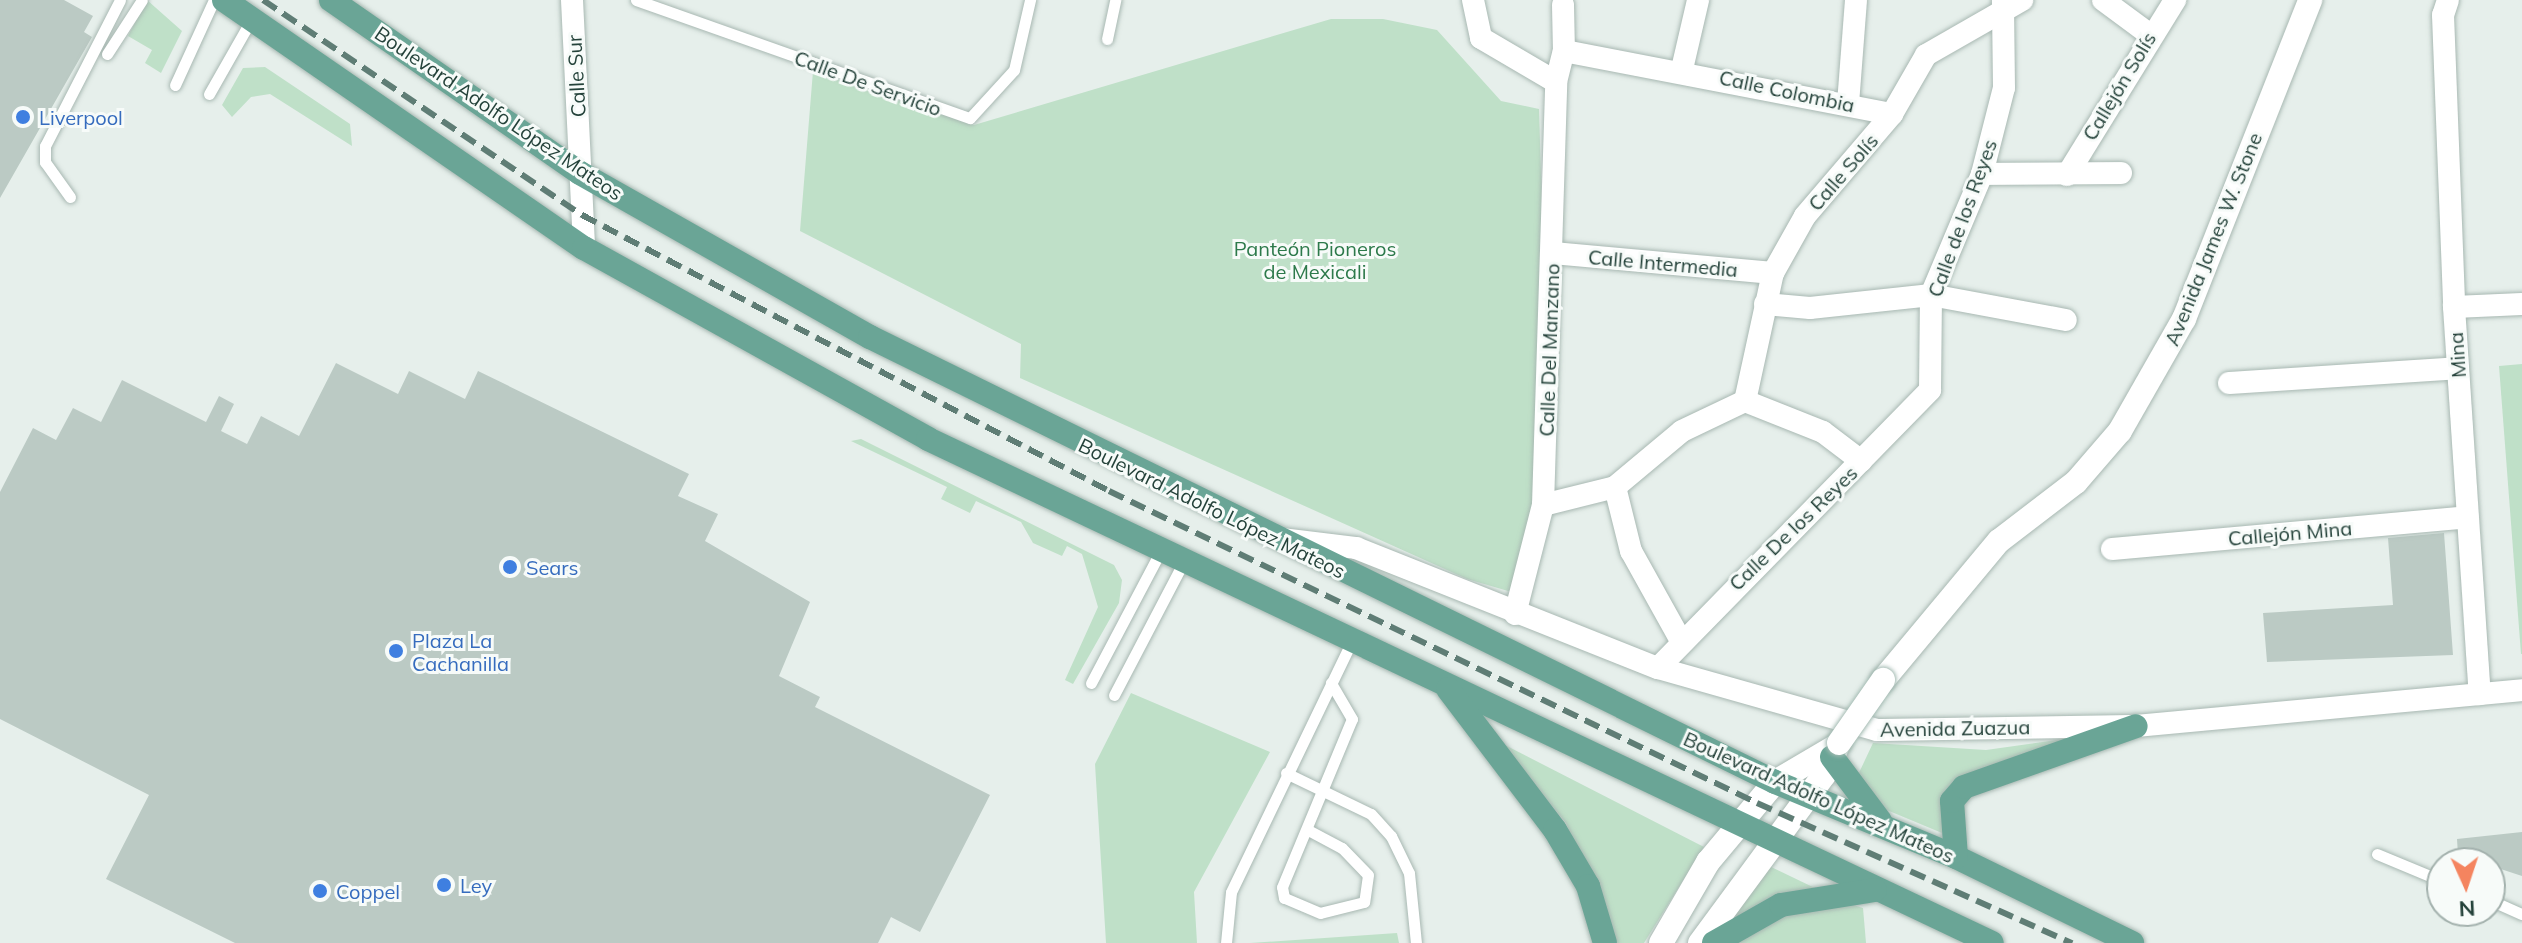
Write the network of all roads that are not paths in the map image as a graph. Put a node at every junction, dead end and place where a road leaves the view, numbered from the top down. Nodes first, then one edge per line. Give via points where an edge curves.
1 (120, 0) edge
2 (142, 0) edge
3 (214, 0) edge
4 (224, 0) edge
5 (331, 0) edge
6 (572, 0) edge
7 (636, 0) edge
8 (1030, 0) edge
9 (1115, 0) edge
10 (1473, 0) edge
11 (1698, 0) edge
12 (1856, 0) edge
13 (2022, 0) edge
14 (2103, 0) edge
15 (2175, 0) edge
16 (2310, 0) edge
17 (1563, 5) dead end
18 (2002, 8) edge
19 (2445, 8) edge
20 (251, 20) junction
21 (2149, 34) junction
22 (1107, 39) dead end
23 (1564, 51) junction
24 (107, 54) dead end
25 (1682, 69) junction
26 (1556, 82) junction
27 (175, 85) dead end
28 (209, 94) dead end
29 (1848, 104) junction
30 (1892, 114) junction
31 (580, 173) junction
32 (2121, 173) dead end
33 (1982, 174) junction
34 (2067, 175) junction
35 (70, 197) dead end
36 (584, 248) junction
37 (1553, 253) junction
38 (1773, 273) junction
39 (1931, 295) junction
40 (1765, 304) junction
41 (2522, 304) edge
42 (2454, 307) junction
43 (2066, 320) dead end
44 (2458, 368) junction
45 (2229, 383) dead end
46 (1930, 390) joint
47 (1745, 401) junction
48 (1861, 461) junction
49 (1615, 487) junction
50 (1543, 505) junction
51 (2468, 517) junction
52 (1274, 539) junction
53 (2112, 549) dead end
54 (1160, 552) junction
55 (1183, 563) junction
56 (1515, 614) junction
57 (1680, 639) junction
58 (1351, 643) junction
59 (1658, 668) junction
60 (1091, 683) dead end
61 (1331, 683) junction
62 (1444, 684) junction
63 (2522, 690) edge
64 (2480, 694) junction
65 (1114, 695) dead end
66 (2136, 726) junction
67 (1836, 749) junction
68 (1286, 773) junction
69 (1775, 782) junction
70 (1326, 791) junction
71 (1808, 795) junction
72 (1737, 827) junction
73 (1887, 829) junction
74 (1308, 830) junction
75 (1770, 842) junction
76 (2377, 854) dead end
77 (1956, 857) junction
78 (2426, 874) edge
79 (1875, 890) junction
80 (1226, 943) edge
81 (1416, 943) edge
82 (1605, 943) edge
83 (1661, 943) edge
84 (1700, 943) edge
85 (1714, 943) edge
86 (1992, 943) edge
87 (2132, 943) edge

1 - 35 lane via 92,45 45,146 45,162
2 - 24 lane
3 - 27 lane
4 - 20 main road
5 - 31 main road, Boulevard Adolfo López Mateos
6 - 31 street, Calle Sur
7 - 8 lane, Calle De Servicio via 970,118 1014,70
9 - 22 lane
10 - 26 street via 1481,38
11 - 25 street
12 - 29 street
13 - 18 street, Calle Solís
14 - 21 street
15 - 21 street, Callejón Solís
16 - 67 main road, Avenida James W. Stone, bridge via 2184,319 2120,431 2076,482 1999,541 1883,680
17 - 23 street
18 - 30 street, Calle Solís via 1926,55
18 - 33 street, Calle de los Reyes via 2004,88
19 - 42 street, Mina
20 - 28 lane
20 - 36 main road
21 - 34 street, Callejón Solís
23 - 25 street, Calle Colombia
23 - 26 street
25 - 29 street, Calle Colombia
26 - 37 street, Calle Del Manzano
29 - 30 street, Calle Colombia
30 - 38 street, Calle Solís via 1805,216
31 - 36 street, Calle Sur
31 - 52 main road, Boulevard Adolfo López Mateos via 870,337
32 - 34 street, Callejón Solís
33 - 34 street, Callejón Solís
33 - 39 street, Calle de los Reyes
36 - 54 main road via 928,439
37 - 38 street, Calle Intermedia
37 - 50 street, Calle Del Manzano
38 - 40 street, Calle Solís
39 - 40 street via 1810,308
39 - 43 street
39 - 46 street, Calle de los Reyes
40 - 47 street, Calle Solís
41 - 42 street
42 - 44 street, Mina
44 - 45 street
44 - 51 street, Mina
46 - 48 street, Calle De los Reyes
47 - 48 street via 1823,432
47 - 49 street via 1682,431
48 - 57 street, Calle De los Reyes
49 - 50 street
49 - 57 street via 1631,551
50 - 56 street, Calle Del Manzano
51 - 53 street, Callejón Mina
51 - 64 street, Mina
52 - 56 street, Avenida Zuazua via 1356,548
52 - 69 main road, Boulevard Adolfo López Mateos
54 - 55 main road
54 - 60 lane
55 - 58 main road
55 - 65 lane
56 - 59 street, Avenida Zuazua
57 - 59 street, Calle De los Reyes
58 - 61 lane
58 - 62 main road
59 - 66 street, Avenida Zuazua via 1877,730
61 - 68 lane
61 - 70 lane via 1352,719
62 - 72 main road
62 - 82 main road via 1555,830 1588,886
63 - 64 street, Avenida Zuazua
64 - 66 street, Avenida Zuazua
66 - 77 main road via 1964,787 1952,801
67 - 69 main road, Avenida James W. Stone
67 - 71 main road, Avenida James W. Stone
67 - 73 main road
68 - 70 lane
68 - 80 lane via 1231,892
69 - 71 main road, Boulevard Adolfo López Mateos
69 - 72 main road, Avenida James W. Stone
70 - 74 lane
70 - 81 lane via 1371,814 1391,836 1409,873
71 - 73 main road, Boulevard Adolfo López Mateos
71 - 75 main road, Avenida James W. Stone
72 - 75 main road
72 - 83 main road, Avenida James W. Stone
73 - 77 main road, Boulevard Adolfo López Mateos
74 - 74 lane via 1284,898 1320,913 1364,902 1368,875 1342,848
75 - 79 main road
75 - 84 main road, Avenida James W. Stone
76 - 78 lane
77 - 87 main road, Boulevard Adolfo López Mateos
79 - 85 main road via 1781,905
79 - 86 main road

